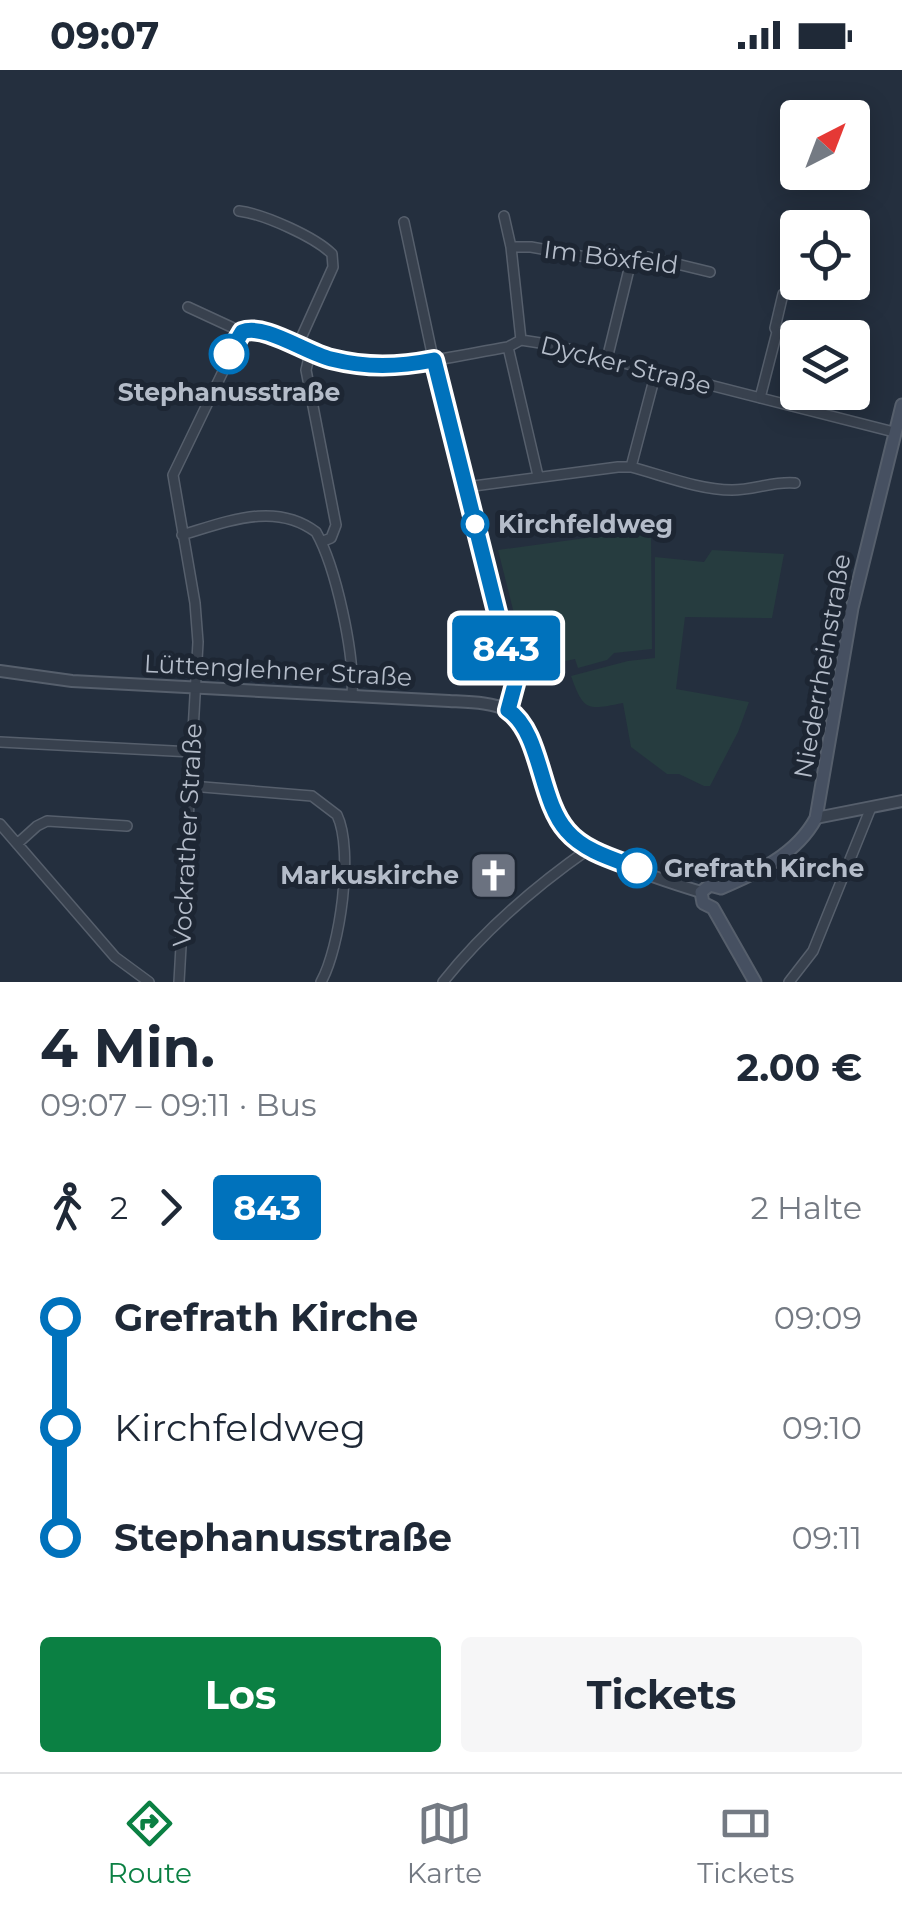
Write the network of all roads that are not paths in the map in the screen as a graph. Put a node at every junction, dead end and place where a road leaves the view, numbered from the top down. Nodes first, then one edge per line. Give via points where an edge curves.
1 (240, 211) dead end
2 (504, 216) dead end
3 (404, 222) dead end
4 (511, 247) junction
5 (630, 265) junction
6 (710, 272) dead end
7 (781, 300) edge
8 (188, 307) dead end
9 (242, 332) junction
10 (777, 332) junction
11 (780, 333) edge
12 (521, 340) junction
13 (297, 347) junction
14 (508, 347) junction
15 (310, 353) junction
16 (608, 359) junction
17 (434, 360) junction
18 (656, 372) junction
19 (760, 398) junction
20 (902, 405) edge
21 (894, 432) junction
22 (630, 467) junction
23 (538, 476) junction
24 (795, 483) dead end
25 (466, 487) junction
26 (182, 536) junction
27 (322, 542) junction
28 (0, 671) edge
29 (195, 688) junction
30 (352, 696) junction
31 (508, 710) junction
32 (0, 742) edge
33 (192, 752) junction
34 (191, 786) junction
35 (902, 802) edge
36 (870, 810) junction
37 (816, 818) junction
38 (0, 824) edge
39 (127, 826) dead end
40 (17, 844) junction
41 (590, 848) junction
42 (720, 888) junction
43 (701, 892) junction
44 (714, 908) junction
45 (149, 982) edge
46 (180, 982) edge
47 (320, 982) edge
48 (442, 982) edge
49 (755, 982) edge
50 (789, 982) edge

1 - 13 street via 332,254 334,268
2 - 4 street
3 - 17 street
4 - 5 street, Im Böxfeld
4 - 12 street
5 - 6 street, Im Böxfeld via 648,257
5 - 16 street
7 - 10 street
8 - 9 street
9 - 13 street via 260,330
9 - 26 street via 173,474
10 - 11 street
10 - 19 street
12 - 14 street, Dycker Straße
12 - 16 street, Dycker Straße
13 - 15 street
14 - 17 street, Dycker Straße
14 - 23 street
15 - 17 street via 386,367
15 - 27 street via 306,370 336,525
16 - 18 street, Dycker Straße
17 - 25 street
18 - 19 street, Dycker Straße
18 - 22 street
19 - 21 street, Dycker Straße
20 - 21 main road, Niederrheinstraße
21 - 37 main road, Niederrheinstraße via 852,608
22 - 23 street
22 - 24 street via 726,490
23 - 25 street
25 - 31 street via 515,684
26 - 27 street via 273,516 309,526
26 - 29 street via 198,624
27 - 30 street via 347,631
28 - 29 street, Lüttenglehner Straße
29 - 30 street, Lüttenglehner Straße
29 - 33 street, Vockrather Straße
30 - 31 street, Lüttenglehner Straße
31 - 41 street via 524,726 561,824
32 - 33 street
33 - 34 street, Vockrather Straße
34 - 46 street, Vockrather Straße
34 - 47 street via 305,795 337,815 344,834 340,925
35 - 36 street
36 - 37 street
36 - 50 street via 813,951
37 - 42 main road via 786,854
38 - 40 street
39 - 40 street via 47,821
40 - 45 street via 115,957
41 - 43 street
41 - 48 street via 520,900
42 - 43 main road
42 - 44 main road via 723,900
43 - 44 main road via 703,903
44 - 49 main road

